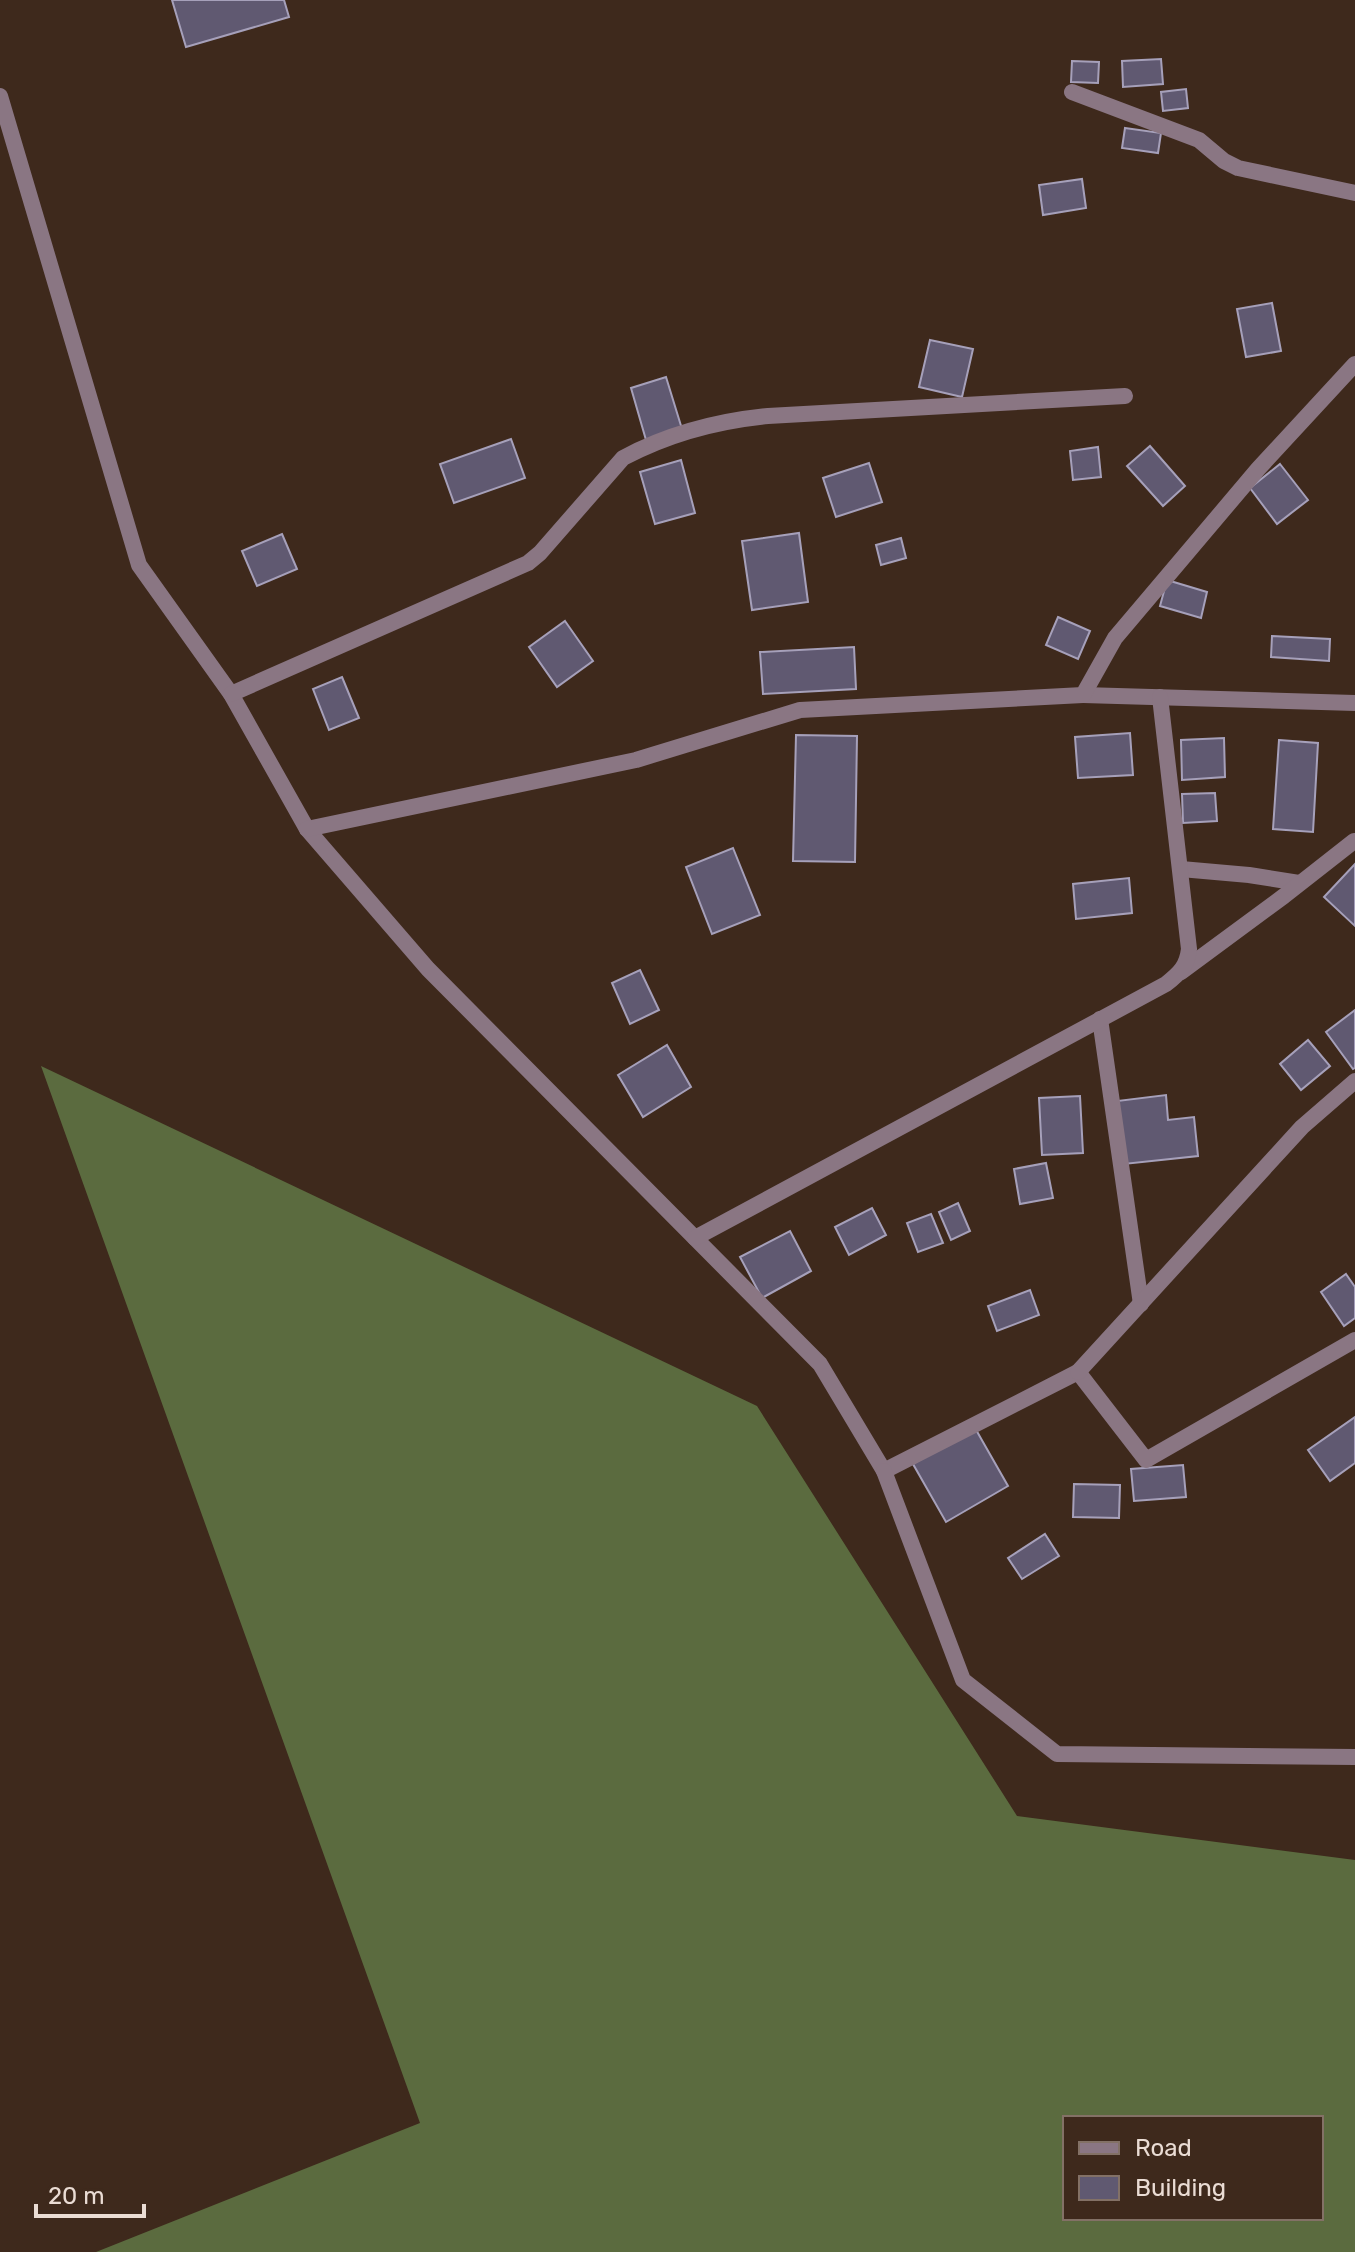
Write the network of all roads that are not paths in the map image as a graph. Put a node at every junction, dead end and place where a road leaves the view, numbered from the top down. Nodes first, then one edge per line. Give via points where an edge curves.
1 (1072, 92) dead end
2 (0, 96) edge
3 (1355, 193) edge
4 (1355, 364) edge
5 (1125, 396) dead end
6 (231, 694) junction
7 (1083, 695) junction
8 (1160, 697) junction
9 (1355, 703) edge
10 (307, 829) junction
11 (1354, 841) edge
12 (1181, 869) junction
13 (1299, 883) junction
14 (1180, 973) junction
15 (1100, 1019) junction
16 (1355, 1081) edge
17 (695, 1238) junction
18 (1141, 1304) junction
19 (1355, 1340) edge
20 (1078, 1372) junction
21 (884, 1471) junction
22 (1355, 1757) edge

1 - 3 street via 1199,140 1238,168
2 - 6 street via 139,565
4 - 7 street via 1115,638
5 - 6 street via 768,416 703,426 623,458 528,563
6 - 10 street
7 - 8 street
7 - 10 street via 800,710 636,760
8 - 9 street
8 - 12 street
10 - 17 street via 428,969
11 - 13 street
12 - 13 street
12 - 14 street via 1189,949
13 - 14 street
14 - 15 street
15 - 17 street
15 - 18 street
16 - 18 street via 1302,1127
17 - 21 street via 820,1364
18 - 20 street
19 - 20 street via 1146,1460
20 - 21 street
21 - 22 street via 963,1680 1057,1754

